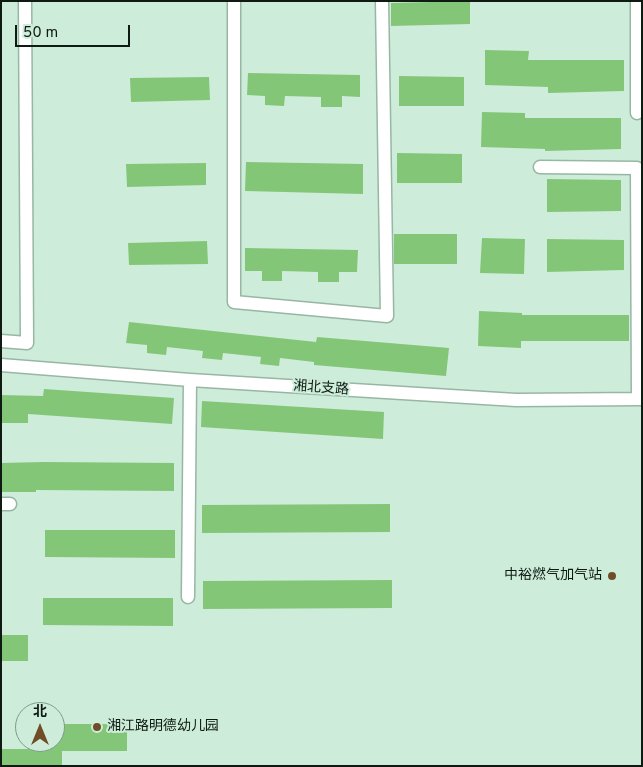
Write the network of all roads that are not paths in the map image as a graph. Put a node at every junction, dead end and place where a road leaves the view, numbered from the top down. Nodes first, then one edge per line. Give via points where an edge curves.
1 (25, 1) edge
2 (234, 1) edge
3 (382, 1) edge
4 (637, 1) edge
5 (639, 28) edge
6 (637, 113) dead end
7 (540, 167) dead end
8 (1, 341) edge
9 (1, 365) edge
10 (190, 380) junction
11 (640, 399) edge
12 (188, 597) dead end

1 - 8 street via 27,343
2 - 3 street via 234,302 386,316
4 - 5 street
5 - 6 street
7 - 11 street via 637,168
9 - 10 street, 湘北支路
10 - 11 street, 湘北支路 via 516,400
10 - 12 street

